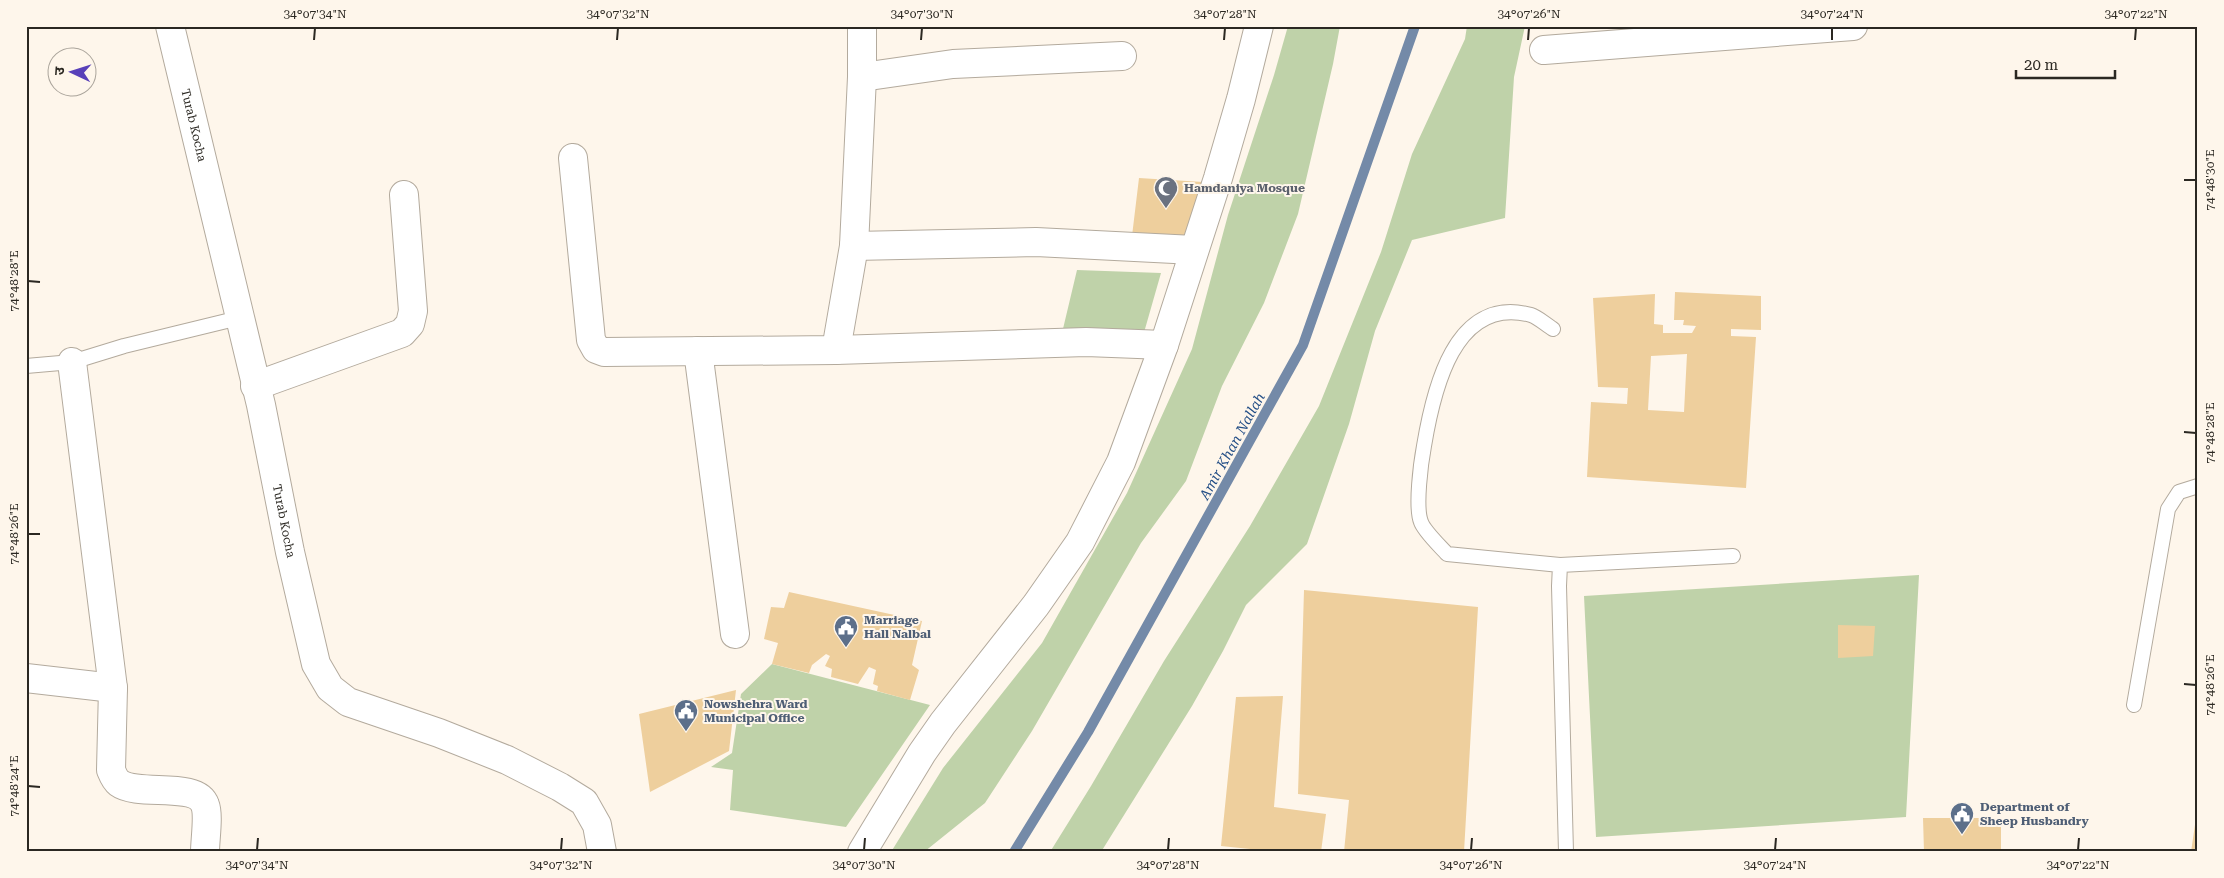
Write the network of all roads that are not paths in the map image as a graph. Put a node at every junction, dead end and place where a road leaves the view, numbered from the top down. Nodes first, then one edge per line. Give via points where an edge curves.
1 (170, 26) edge
2 (862, 26) edge
3 (1259, 26) edge
4 (1853, 26) edge
5 (1544, 50) dead end
6 (1122, 56) dead end
7 (862, 77) junction
8 (573, 158) dead end
9 (404, 195) dead end
10 (854, 246) junction
11 (1194, 250) junction
12 (239, 318) junction
13 (1553, 329) dead end
14 (1164, 345) junction
15 (836, 350) junction
16 (698, 351) junction
17 (72, 362) junction
18 (26, 366) edge
19 (255, 386) junction
20 (2198, 486) edge
21 (1733, 556) dead end
22 (1560, 566) junction
23 (735, 634) dead end
24 (26, 678) edge
25 (113, 688) junction
26 (2134, 705) dead end
27 (205, 852) edge
28 (602, 852) edge
29 (862, 852) edge
30 (1566, 852) edge

1 - 12 street, Turab Kocha
2 - 7 street
3 - 11 street via 1241,99
4 - 5 street
6 - 7 street via 953,64
7 - 10 street
8 - 16 street via 591,340 596,350
9 - 19 street via 413,311 410,324 402,333
10 - 11 street via 1036,242
10 - 15 street
11 - 14 street
12 - 17 lane
12 - 19 street, Turab Kocha
13 - 22 lane via 1532,315 1498,313 1471,327 1448,355 1430,412 1419,476 1420,522 1447,554
14 - 15 street via 1086,342
14 - 29 street via 1121,462 1080,542 1036,605 943,723
15 - 16 street
16 - 23 street
17 - 18 lane
17 - 25 street
19 - 28 street, Turab Kocha via 316,664 330,688 348,702 507,760 560,787 584,802 597,825
20 - 26 lane via 2179,492 2168,509
21 - 22 lane
22 - 30 lane
24 - 25 street
25 - 27 street via 111,770 117,782 127,788 186,792 198,796 205,805

